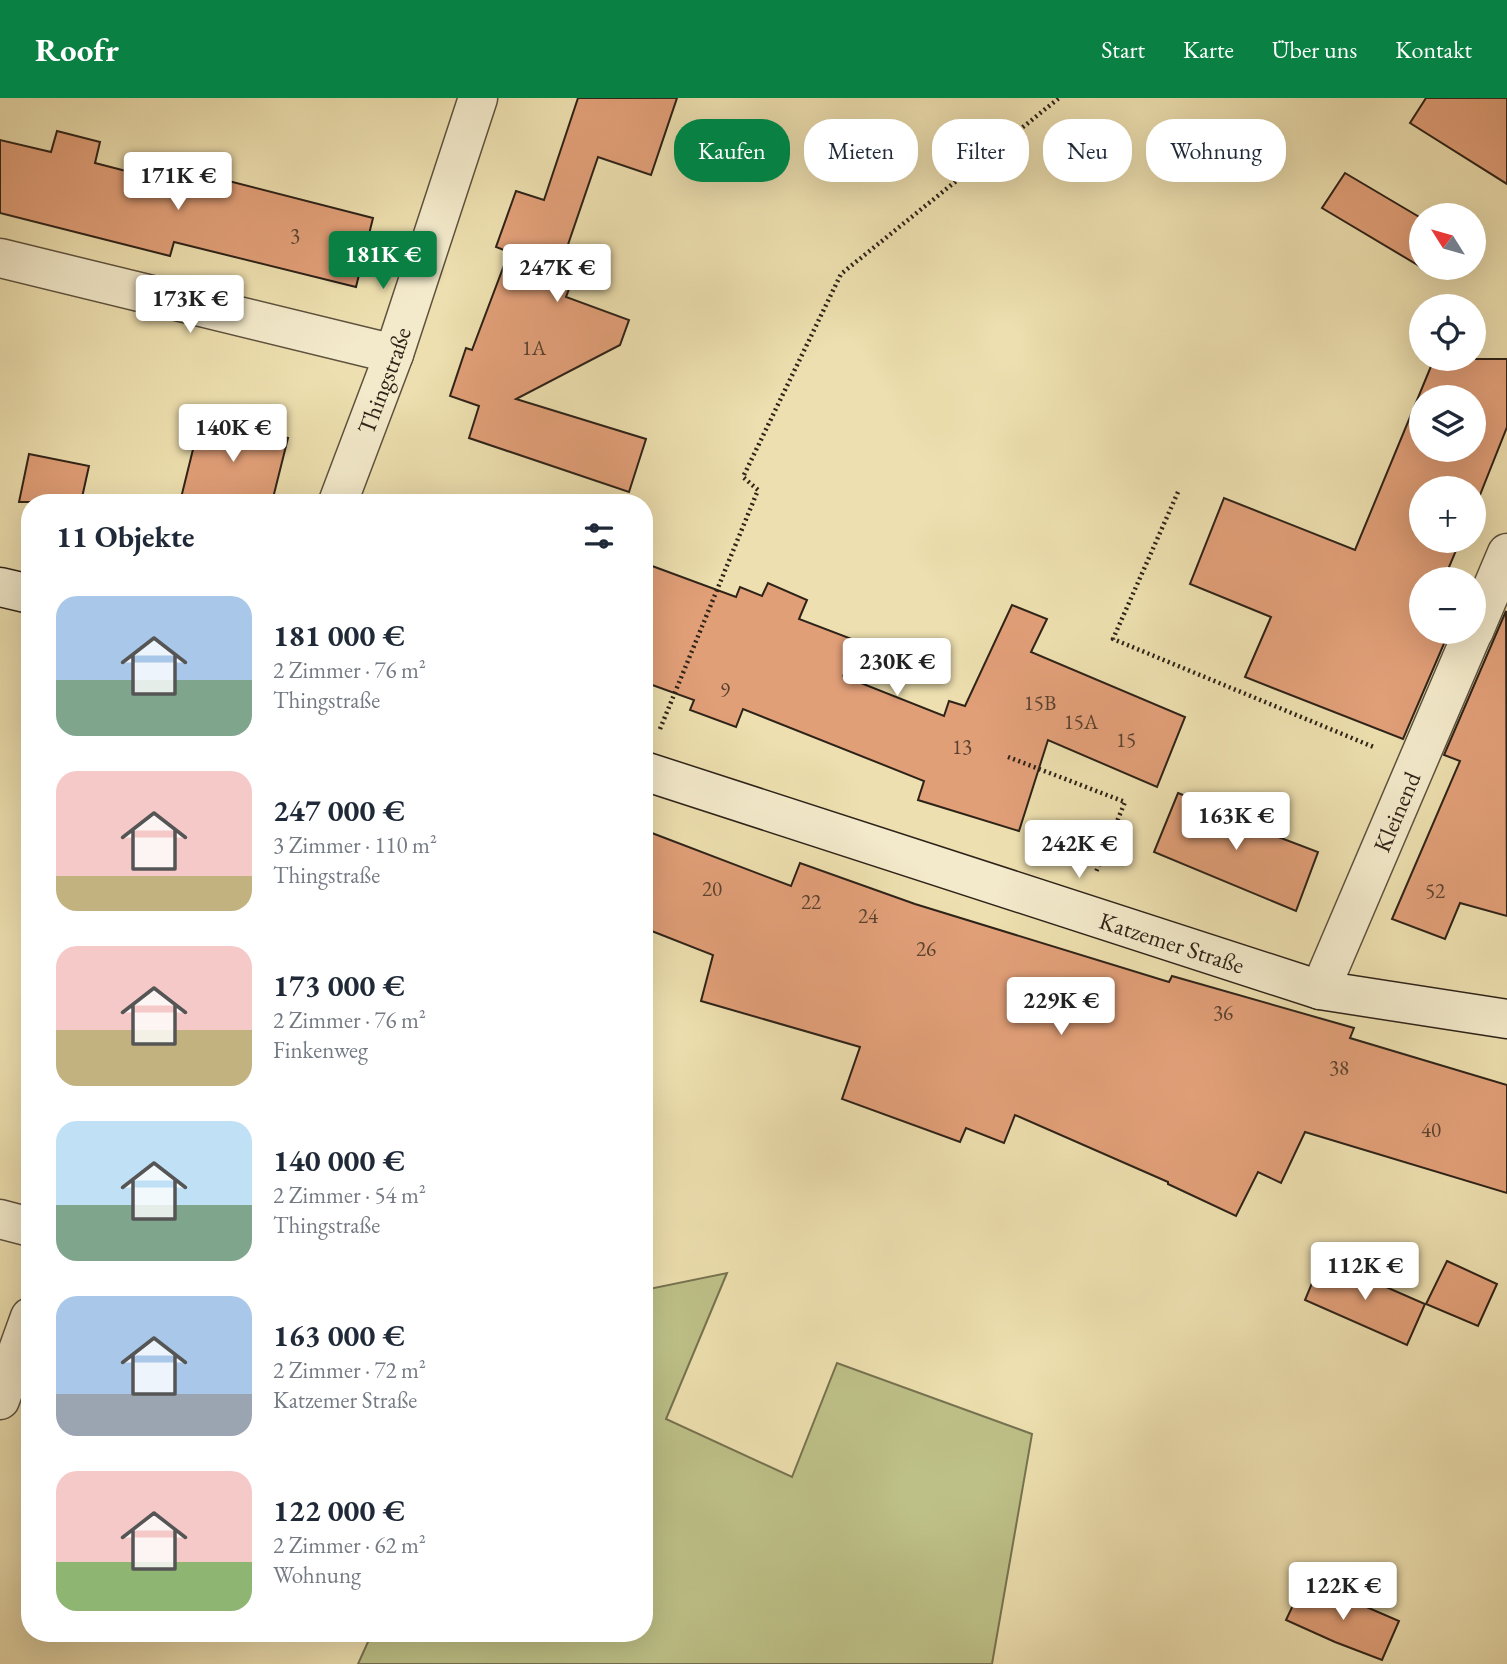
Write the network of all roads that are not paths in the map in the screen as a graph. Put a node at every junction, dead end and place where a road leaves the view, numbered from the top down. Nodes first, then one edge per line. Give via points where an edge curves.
1 (478, 98) edge
2 (0, 258) edge
3 (394, 354) junction
4 (341, 494) edge
5 (1507, 553) edge
6 (0, 587) edge
7 (21, 592) edge
8 (1486, 601) edge
9 (1467, 644) edge
10 (653, 774) edge
11 (1320, 990) junction
12 (1507, 1019) edge
13 (0, 1219) edge
14 (21, 1225) edge
15 (21, 1342) edge
16 (0, 1399) edge

1 - 3 street, Thingstraße
2 - 3 street
3 - 4 street, Thingstraße
5 - 8 street, Kleinend
6 - 7 street
9 - 11 street, Kleinend
10 - 11 street, Katzemer Straße
11 - 12 street, Katzemer Straße
13 - 14 street
15 - 16 street

